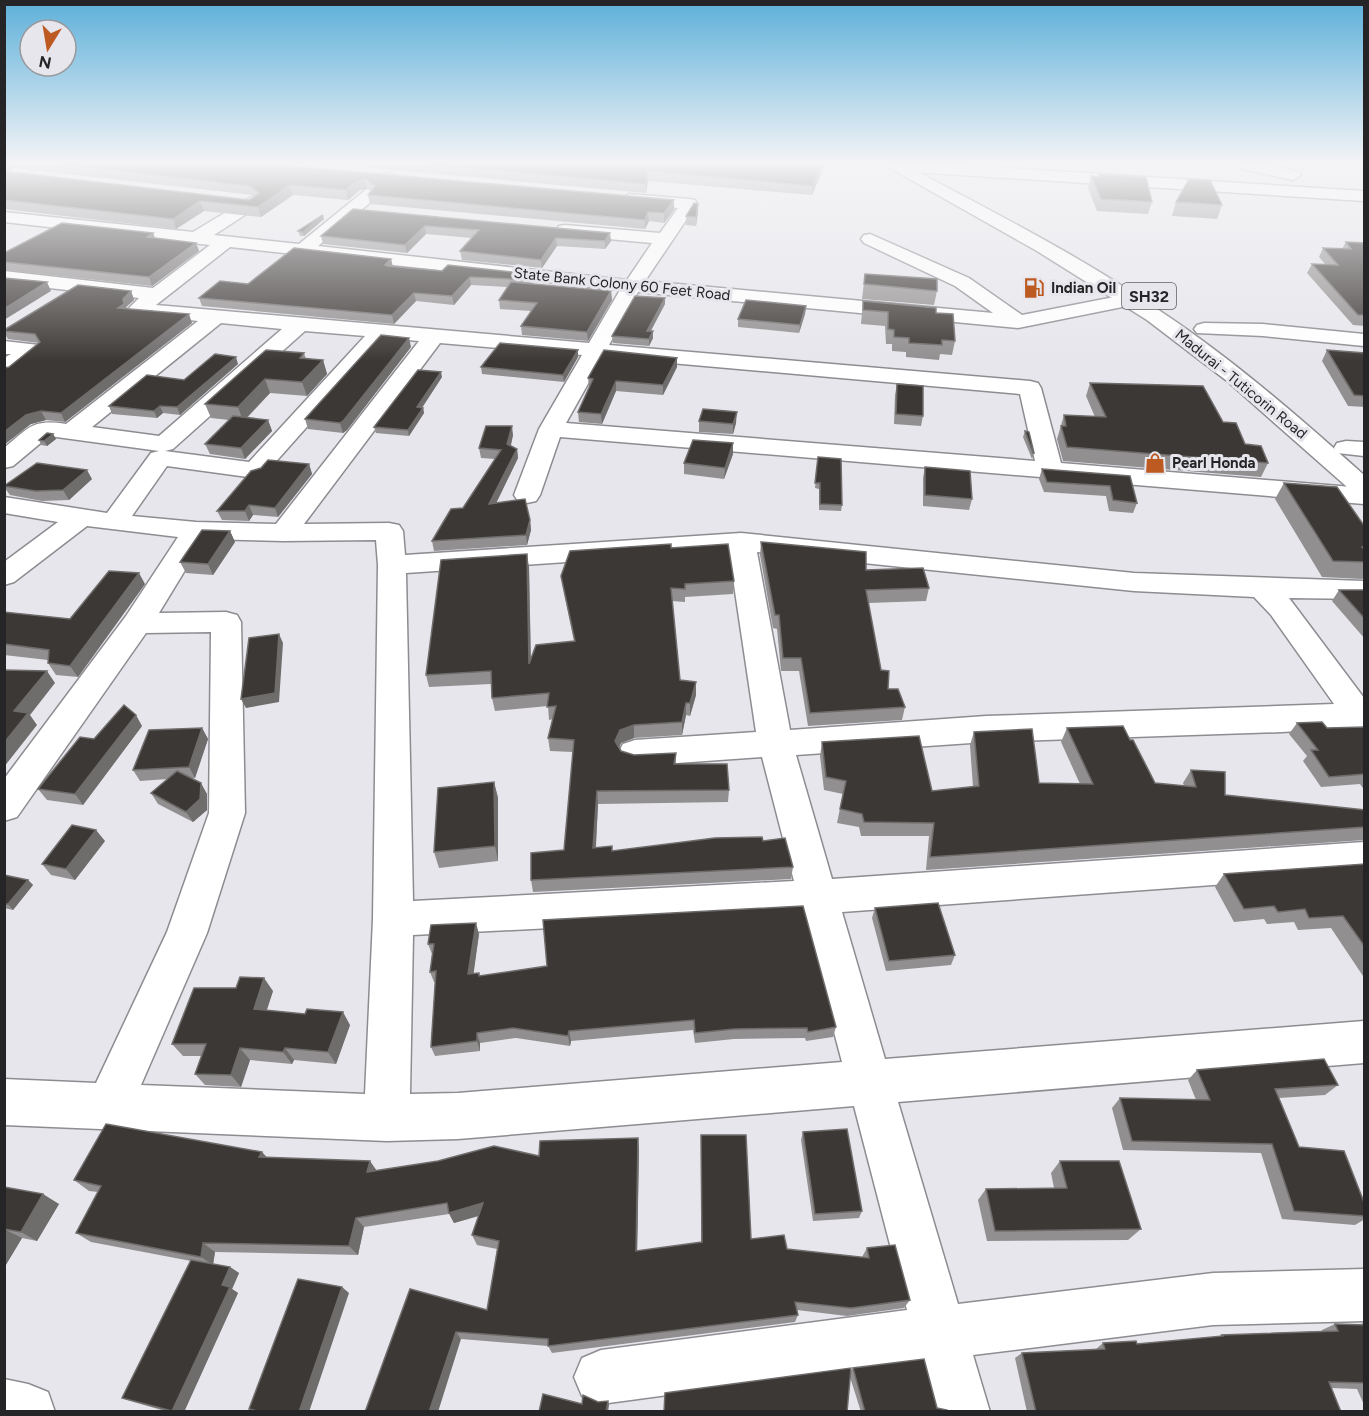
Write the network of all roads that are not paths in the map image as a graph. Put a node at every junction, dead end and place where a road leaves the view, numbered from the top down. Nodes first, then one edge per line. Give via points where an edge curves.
1 (52, 230) edge
2 (117, 230) edge
3 (209, 230) edge
4 (327, 230) edge
5 (570, 230) edge
6 (670, 230) edge
7 (1013, 230) edge
8 (1036, 230) edge
9 (195, 239) junction
10 (664, 239) junction
11 (870, 239) dead end
12 (34, 240) edge
13 (224, 243) junction
14 (301, 251) junction
15 (4, 277) edge
16 (78, 285) junction
17 (632, 286) junction
18 (157, 294) junction
19 (1141, 298) junction
20 (51, 303) edge
21 (217, 316) junction
22 (1018, 322) junction
23 (300, 324) junction
24 (1204, 329) junction
25 (380, 332) junction
26 (434, 336) junction
27 (1365, 340) edge
28 (4, 347) edge
29 (597, 350) junction
30 (4, 369) edge
31 (551, 429) junction
32 (71, 432) junction
33 (1355, 448) edge
34 (162, 451) junction
35 (4, 461) edge
36 (1365, 464) edge
37 (1050, 470) junction
38 (1365, 488) edge
39 (527, 495) dead end
40 (1365, 496) edge
41 (4, 505) edge
42 (81, 518) junction
43 (114, 522) junction
44 (196, 530) junction
45 (284, 533) junction
46 (741, 542) junction
47 (392, 565) junction
48 (4, 576) edge
49 (1262, 588) junction
50 (1365, 590) edge
51 (137, 623) junction
52 (1362, 718) edge
53 (775, 743) junction
54 (634, 753) edge
55 (4, 807) edge
56 (1365, 858) edge
57 (818, 897) junction
58 (393, 920) junction
59 (1365, 1042) edge
60 (869, 1082) junction
61 (4, 1102) edge
62 (108, 1108) junction
63 (387, 1118) junction
64 (1365, 1295) edge
65 (939, 1332) junction
66 (601, 1377) dead end
67 (4, 1407) edge
68 (28, 1412) edge
69 (962, 1412) edge

1 - 12 street
2 - 9 street, State Bank Colony 60 Feet Road
3 - 9 street
4 - 14 street
5 - 10 street
6 - 10 street
7 - 19 street, Madurai - Tuticorin Road / SH32
8 - 19 street, Madurai - Tuticorin Road / SH32
9 - 13 street, State Bank Colony 60 Feet Road
10 - 17 street
11 - 22 street via 963,282
13 - 14 street, State Bank Colony 60 Feet Road
13 - 18 street
14 - 17 street, State Bank Colony 60 Feet Road
15 - 16 street
16 - 18 street
16 - 20 street
17 - 22 street, State Bank Colony 60 Feet Road
17 - 29 street
18 - 21 street via 138,309
19 - 22 street, State Bank Colony 60 Feet Road
19 - 24 street, Madurai - Tuticorin Road / SH32
19 - 38 street, Madurai - Tuticorin Road / SH32 via 1260,395
21 - 23 street
21 - 32 street
23 - 25 street
23 - 34 street
24 - 27 street via 1263,330
24 - 33 street, Madurai - Tuticorin Road / SH32
25 - 26 street
25 - 34 street via 255,470
26 - 29 street
26 - 45 street
28 - 30 street via 31,350
29 - 31 street
29 - 37 street via 1030,388
31 - 37 street
31 - 39 street
32 - 34 street
32 - 35 street via 44,428
33 - 36 street, Madurai - Tuticorin Road / SH32
34 - 43 street
37 - 40 street
41 - 42 street
42 - 43 street
42 - 48 street
43 - 44 street
44 - 45 street
44 - 51 street
45 - 47 street via 389,531
46 - 47 street
46 - 49 street via 1134,582
46 - 53 street
47 - 58 street
49 - 50 street
49 - 52 street via 1282,609
51 - 55 street
51 - 62 street via 226,622 227,813 187,933
52 - 53 street via 986,729
53 - 54 street
53 - 57 street
56 - 57 street
57 - 58 street
57 - 60 street
58 - 63 street
59 - 60 street
60 - 63 street via 458,1116
60 - 65 street
61 - 62 street
62 - 63 street
64 - 65 street via 1213,1299
65 - 66 street
65 - 69 street
67 - 68 street

